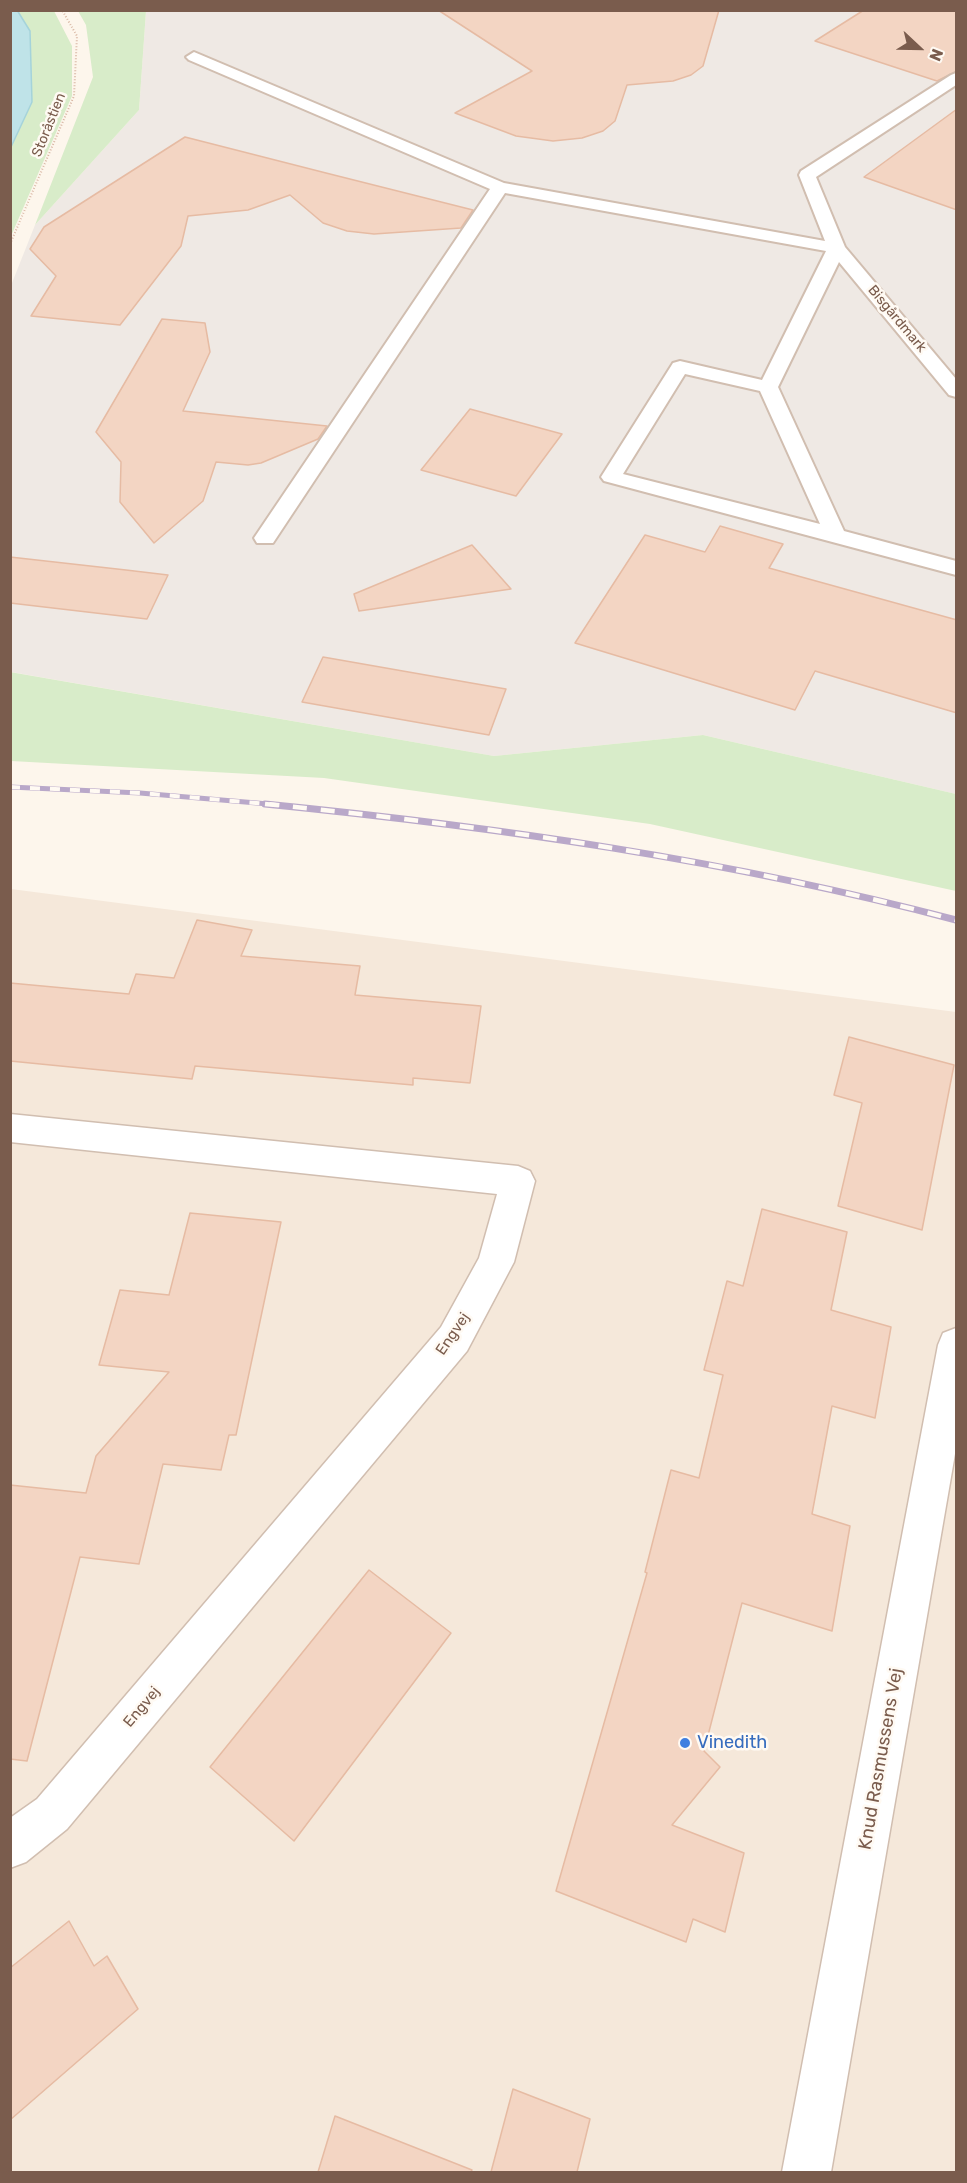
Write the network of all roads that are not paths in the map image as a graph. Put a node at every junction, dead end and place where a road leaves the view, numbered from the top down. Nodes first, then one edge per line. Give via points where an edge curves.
1 (194, 57) dead end
2 (957, 78) edge
3 (500, 187) junction
4 (837, 248) junction
5 (768, 387) junction
6 (957, 391) edge
7 (835, 535) junction
8 (265, 538) dead end
9 (957, 568) edge
10 (10, 1128) edge
11 (957, 1345) edge
12 (10, 1846) edge
13 (806, 2172) edge

1 - 3 lane
2 - 4 lane, Bisgårdmark via 807,175
3 - 4 lane
3 - 8 lane
4 - 5 lane
4 - 6 lane, Bisgårdmark
5 - 7 lane
5 - 7 lane via 680,367 611,477
7 - 9 lane
10 - 12 street, Engvej via 518,1181 496,1262 454,1339 52,1814
11 - 13 street, Knud Rasmussens Vej

